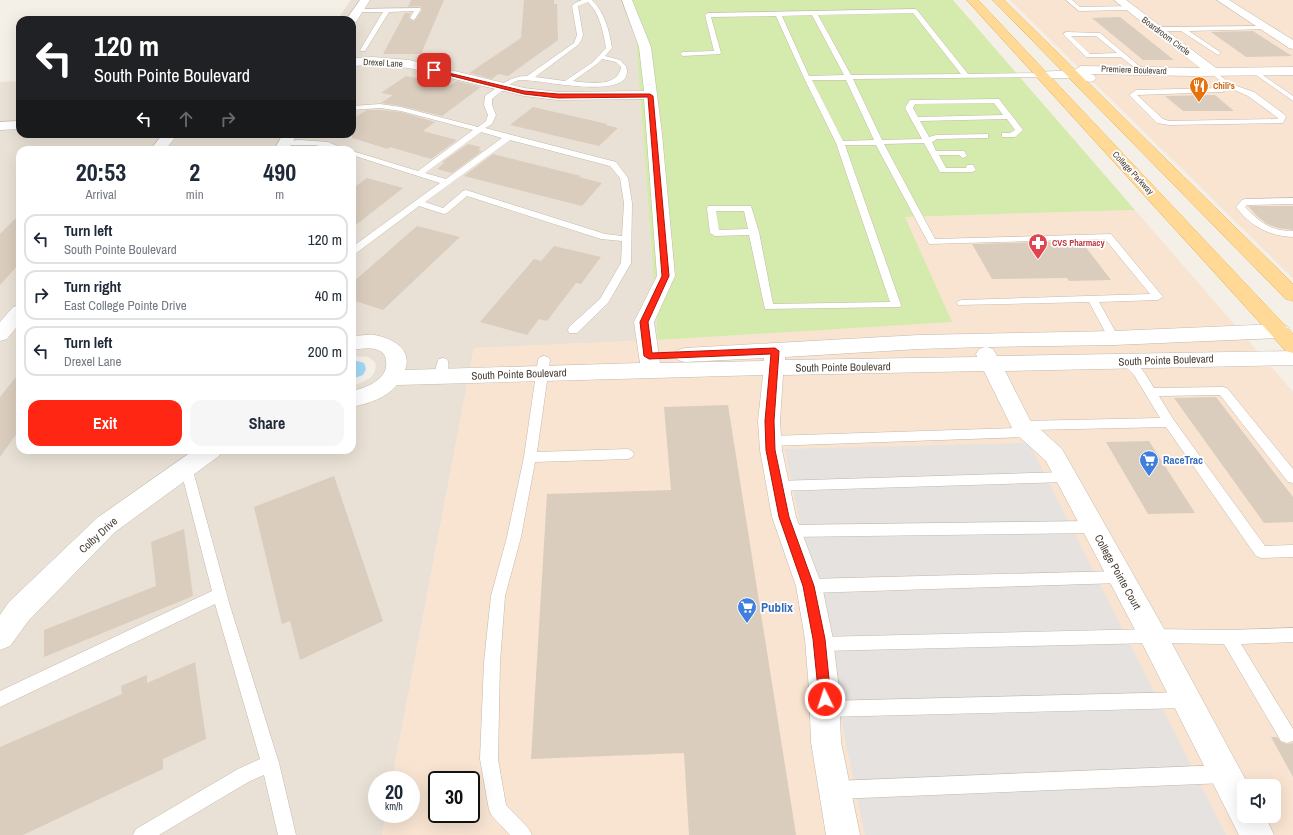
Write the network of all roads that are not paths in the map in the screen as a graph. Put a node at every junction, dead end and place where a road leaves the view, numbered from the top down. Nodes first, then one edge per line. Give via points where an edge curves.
1 (365, 0) edge
2 (588, 0) edge
3 (627, 0) edge
4 (972, 0) edge
5 (998, 0) edge
6 (1069, 0) edge
7 (1097, 0) edge
8 (1119, 0) edge
9 (1222, 0) edge
10 (1108, 8) junction
11 (1130, 8) junction
12 (358, 10) junction
13 (387, 10) junction
14 (814, 13) junction
15 (778, 14) junction
16 (354, 16) edge
17 (413, 18) dead end
18 (1266, 28) junction
19 (1157, 29) junction
20 (1183, 29) junction
21 (1293, 45) edge
22 (363, 50) dead end
23 (1218, 53) dead end
24 (683, 54) dead end
25 (1123, 55) junction
26 (602, 57) junction
27 (356, 62) edge
28 (1141, 70) junction
29 (1254, 71) junction
30 (1293, 71) edge
31 (1193, 72) junction
32 (1213, 72) junction
33 (1074, 74) junction
34 (1041, 75) junction
35 (966, 76) junction
36 (529, 78) junction
37 (807, 78) junction
38 (849, 78) junction
39 (566, 83) junction
40 (1229, 85) junction
41 (505, 87) junction
42 (1280, 90) junction
43 (1293, 90) edge
44 (650, 96) junction
45 (1293, 99) edge
46 (356, 108) edge
47 (1009, 117) junction
48 (915, 119) junction
49 (16, 125) edge
50 (0, 126) edge
51 (478, 129) junction
52 (1005, 135) dead end
53 (985, 136) dead end
54 (508, 137) junction
55 (167, 138) edge
56 (927, 141) junction
57 (285, 142) edge
58 (879, 142) junction
59 (840, 143) junction
60 (160, 146) edge
61 (333, 146) edge
62 (933, 153) junction
63 (356, 154) edge
64 (963, 156) dead end
65 (970, 167) dead end
66 (419, 174) junction
67 (448, 182) junction
68 (1293, 201) edge
69 (418, 203) junction
70 (754, 232) junction
71 (1293, 234) edge
72 (628, 239) junction
73 (356, 249) edge
74 (1293, 295) edge
75 (1093, 300) junction
76 (962, 303) dead end
77 (16, 316) edge
78 (573, 330) dead end
79 (1280, 331) junction
80 (0, 334) edge
81 (1114, 338) junction
82 (356, 342) edge
83 (980, 342) junction
84 (1293, 346) edge
85 (1293, 358) edge
86 (775, 360) junction
87 (1127, 362) junction
88 (650, 363) junction
89 (992, 364) junction
90 (543, 367) junction
91 (395, 370) junction
92 (1151, 392) junction
93 (356, 398) edge
94 (1170, 422) junction
95 (1025, 429) junction
96 (770, 440) junction
97 (204, 454) edge
98 (628, 454) dead end
99 (530, 457) junction
100 (186, 467) junction
101 (1066, 477) junction
102 (1293, 478) edge
103 (777, 486) junction
104 (1093, 527) junction
105 (789, 531) junction
106 (1293, 551) edge
107 (1120, 577) junction
108 (809, 586) junction
109 (220, 594) junction
110 (1293, 635) edge
111 (1153, 636) junction
112 (0, 637) edge
113 (1228, 637) junction
114 (820, 644) junction
115 (0, 699) edge
116 (1186, 700) junction
117 (825, 709) junction
118 (1287, 735) dead end
119 (270, 763) junction
120 (1225, 774) junction
121 (834, 790) junction
122 (1237, 797) edge
123 (1251, 823) edge
124 (142, 835) edge
125 (287, 835) edge
126 (523, 835) edge
127 (843, 835) edge
128 (1257, 835) edge

1 - 12 street
2 - 26 lane via 596,5 606,33 609,48
2 - 36 lane via 575,6 580,36 576,44
3 - 44 street via 645,47
4 - 34 main road, College Parkway
5 - 33 main road
6 - 10 lane via 1079,9
7 - 10 lane
8 - 11 street, Boardroom Circle
9 - 18 street
10 - 11 lane
11 - 19 street, Boardroom Circle
12 - 13 lane
12 - 16 street
13 - 17 lane via 418,9
13 - 22 lane
14 - 15 lane
14 - 35 lane via 915,11
14 - 38 lane
15 - 24 lane via 708,16 718,53
15 - 37 lane
18 - 20 lane
18 - 21 street
19 - 20 lane
19 - 32 street, Boardroom Circle
20 - 23 lane
25 - 25 lane via 1098,34 1066,34 1088,56
25 - 28 lane
26 - 39 lane
26 - 39 lane via 618,61 624,67 624,76 620,80 598,84
27 - 41 street, Drexel Lane via 409,64
28 - 31 street, Premiere Boulevard
28 - 33 street, Premiere Boulevard via 1081,70
29 - 30 street, Premiere Boulevard
29 - 32 street, Premiere Boulevard
29 - 42 lane
31 - 32 street, Premiere Boulevard
31 - 33 street, Premiere Boulevard via 1090,78
32 - 40 lane
33 - 34 street, Premiere Boulevard
33 - 74 main road
34 - 35 lane
34 - 79 main road, College Parkway
35 - 38 lane
36 - 39 lane
36 - 41 lane via 518,78
37 - 38 lane
37 - 59 lane
38 - 58 lane
40 - 40 lane via 1222,90 1136,92 1133,96 1160,121 1169,123 1280,121 1282,117 1251,94
41 - 44 street, Drexel Lane via 558,96
41 - 51 lane via 488,98 492,115 489,122
42 - 43 lane
42 - 45 lane
44 - 88 street via 666,276 644,322
46 - 51 lane via 380,106 401,109
47 - 48 lane
47 - 48 lane via 996,101 913,102 909,108
47 - 52 lane via 1019,130 1012,135
48 - 56 lane
49 - 50 street
51 - 54 lane
51 - 66 lane
53 - 56 lane via 936,137
54 - 67 lane
54 - 72 lane via 613,164 624,178 628,203
55 - 60 street
56 - 58 lane
56 - 62 lane
57 - 61 lane via 304,141
58 - 59 lane
58 - 75 lane via 932,242 1108,236 1158,297
59 - 70 lane via 896,305 769,307
62 - 64 lane via 961,153
62 - 65 lane via 944,170 972,170
63 - 66 lane
66 - 67 lane
67 - 69 lane
68 - 71 lane via 1246,202 1240,207 1261,228 1280,235
69 - 72 lane via 444,210 466,193 604,237
69 - 73 lane
70 - 70 lane via 748,208 711,208 715,233
72 - 78 lane via 626,263 604,301
75 - 76 lane
75 - 81 lane
77 - 80 street
79 - 81 street, South Pointe Boulevard
79 - 84 main road, College Parkway
81 - 83 street, South Pointe Boulevard
82 - 91 street via 373,341 391,349 396,355
83 - 86 street, South Pointe Boulevard via 919,342
83 - 89 street, College Pointe Court
85 - 87 street, South Pointe Boulevard
86 - 88 street, South Pointe Boulevard
86 - 89 street, South Pointe Boulevard
86 - 96 street via 769,421
87 - 89 street, South Pointe Boulevard
87 - 92 lane via 1138,372
88 - 90 street, South Pointe Boulevard
89 - 95 street, College Pointe Court
90 - 91 street, South Pointe Boulevard
90 - 99 lane
91 - 93 street via 383,387
92 - 94 lane
92 - 102 lane via 1224,391
94 - 95 lane
94 - 106 lane via 1261,552
95 - 96 lane
95 - 101 street, College Pointe Court via 1054,455
96 - 103 street
97 - 100 street, Colby Drive
98 - 99 lane
99 - 126 lane via 514,537 498,596 492,662 489,760 498,810
100 - 109 lane
100 - 112 street, Colby Drive via 106,525 19,611
101 - 103 lane
101 - 104 street, College Pointe Court
103 - 105 street
104 - 105 lane
104 - 107 street, College Pointe Court
105 - 108 street
107 - 108 lane
107 - 111 street, College Pointe Court
108 - 114 street
109 - 115 lane
109 - 119 lane
110 - 113 lane
111 - 113 lane
111 - 114 lane
111 - 116 street, College Pointe Court
113 - 118 lane
114 - 117 street
116 - 117 lane
116 - 120 street, College Pointe Court
117 - 121 street via 826,742
119 - 124 lane via 244,775
119 - 125 lane
120 - 121 lane
120 - 122 street, College Pointe Court
121 - 127 street
123 - 128 street

